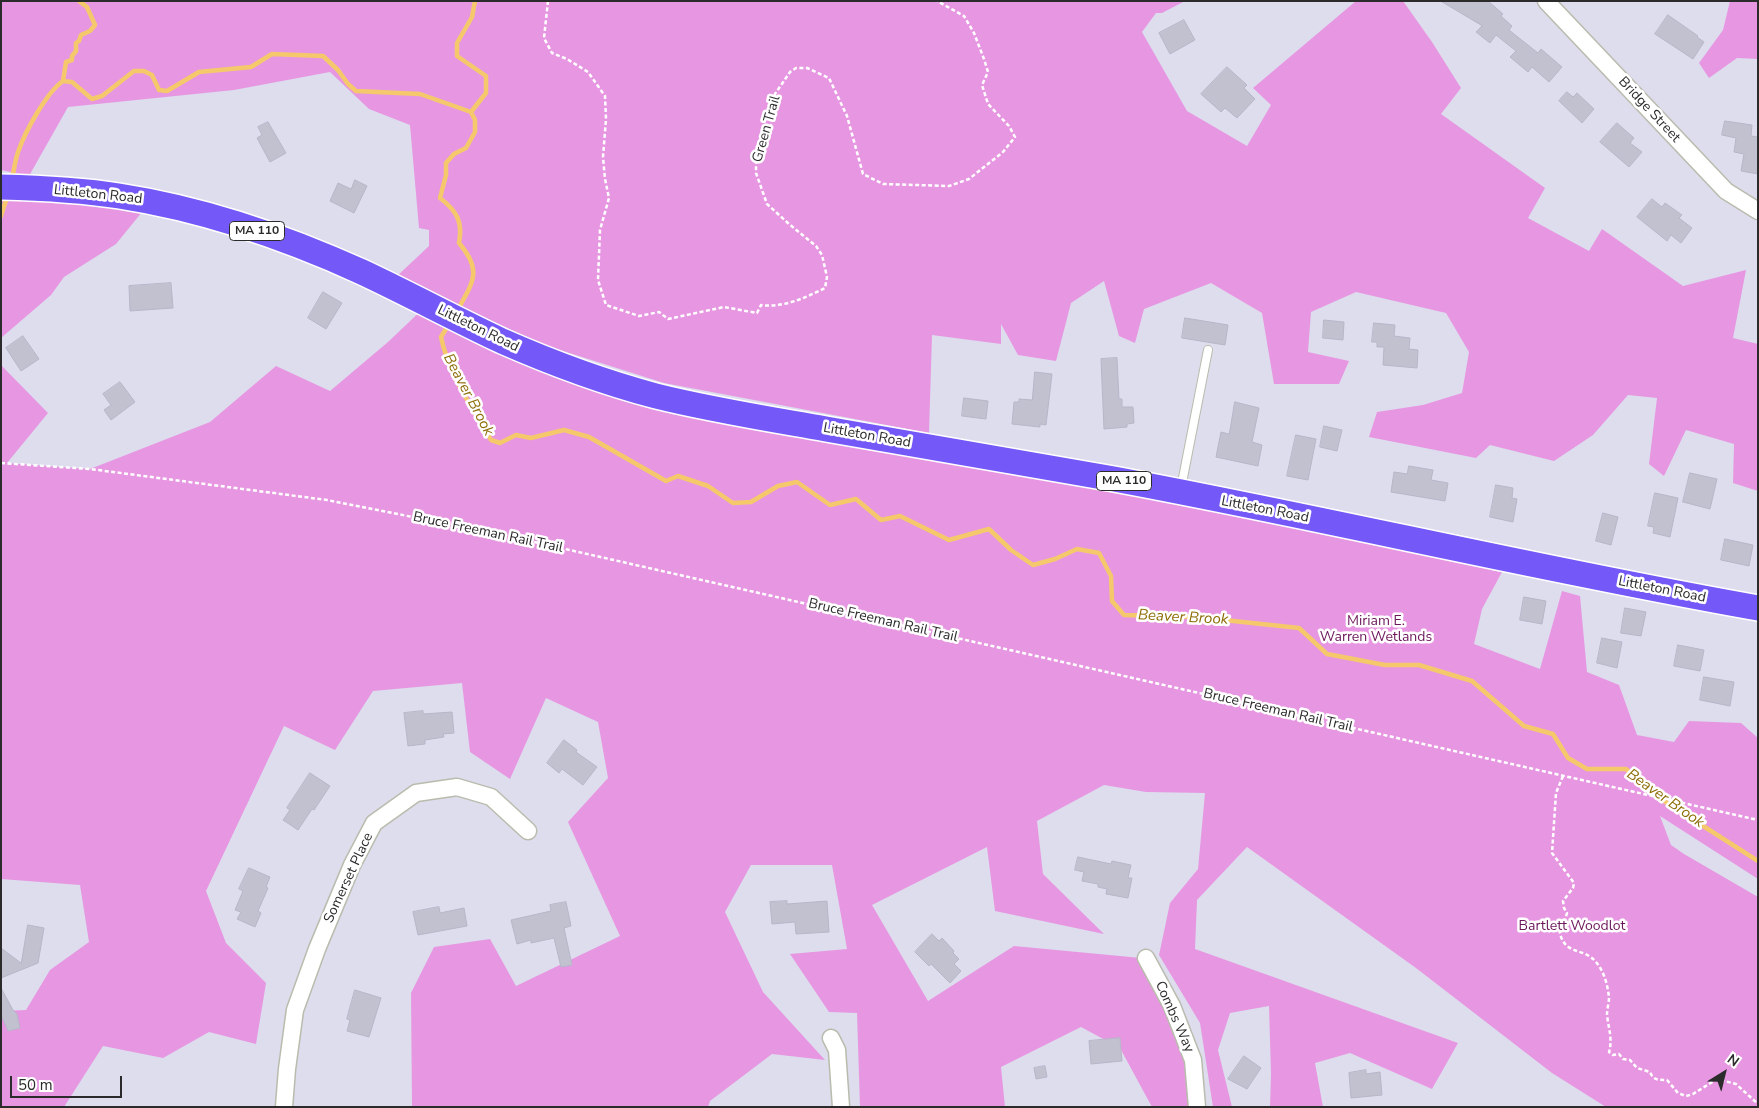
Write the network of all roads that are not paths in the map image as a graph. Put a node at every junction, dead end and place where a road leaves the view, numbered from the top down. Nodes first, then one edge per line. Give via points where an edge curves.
1 (1546, 1) edge
2 (1, 187) edge
3 (1758, 211) edge
4 (1208, 350) dead end
5 (1180, 493) junction
6 (1758, 608) edge
7 (528, 831) dead end
8 (1146, 958) dead end
9 (832, 1038) dead end
10 (284, 1107) edge
11 (841, 1107) edge
12 (1197, 1107) edge

1 - 3 street, Bridge Street via 1726,191
2 - 5 main road, Littleton Road / MA 110 via 115,195 214,217 365,273 496,338 577,372 659,396
4 - 5 lane
5 - 6 main road, Littleton Road / MA 110
7 - 10 street, Somerset Place via 492,797 457,787 416,793 374,823 352,865 295,1010
8 - 12 street, Combs Way via 1172,1006 1193,1060
9 - 11 street via 837,1050

